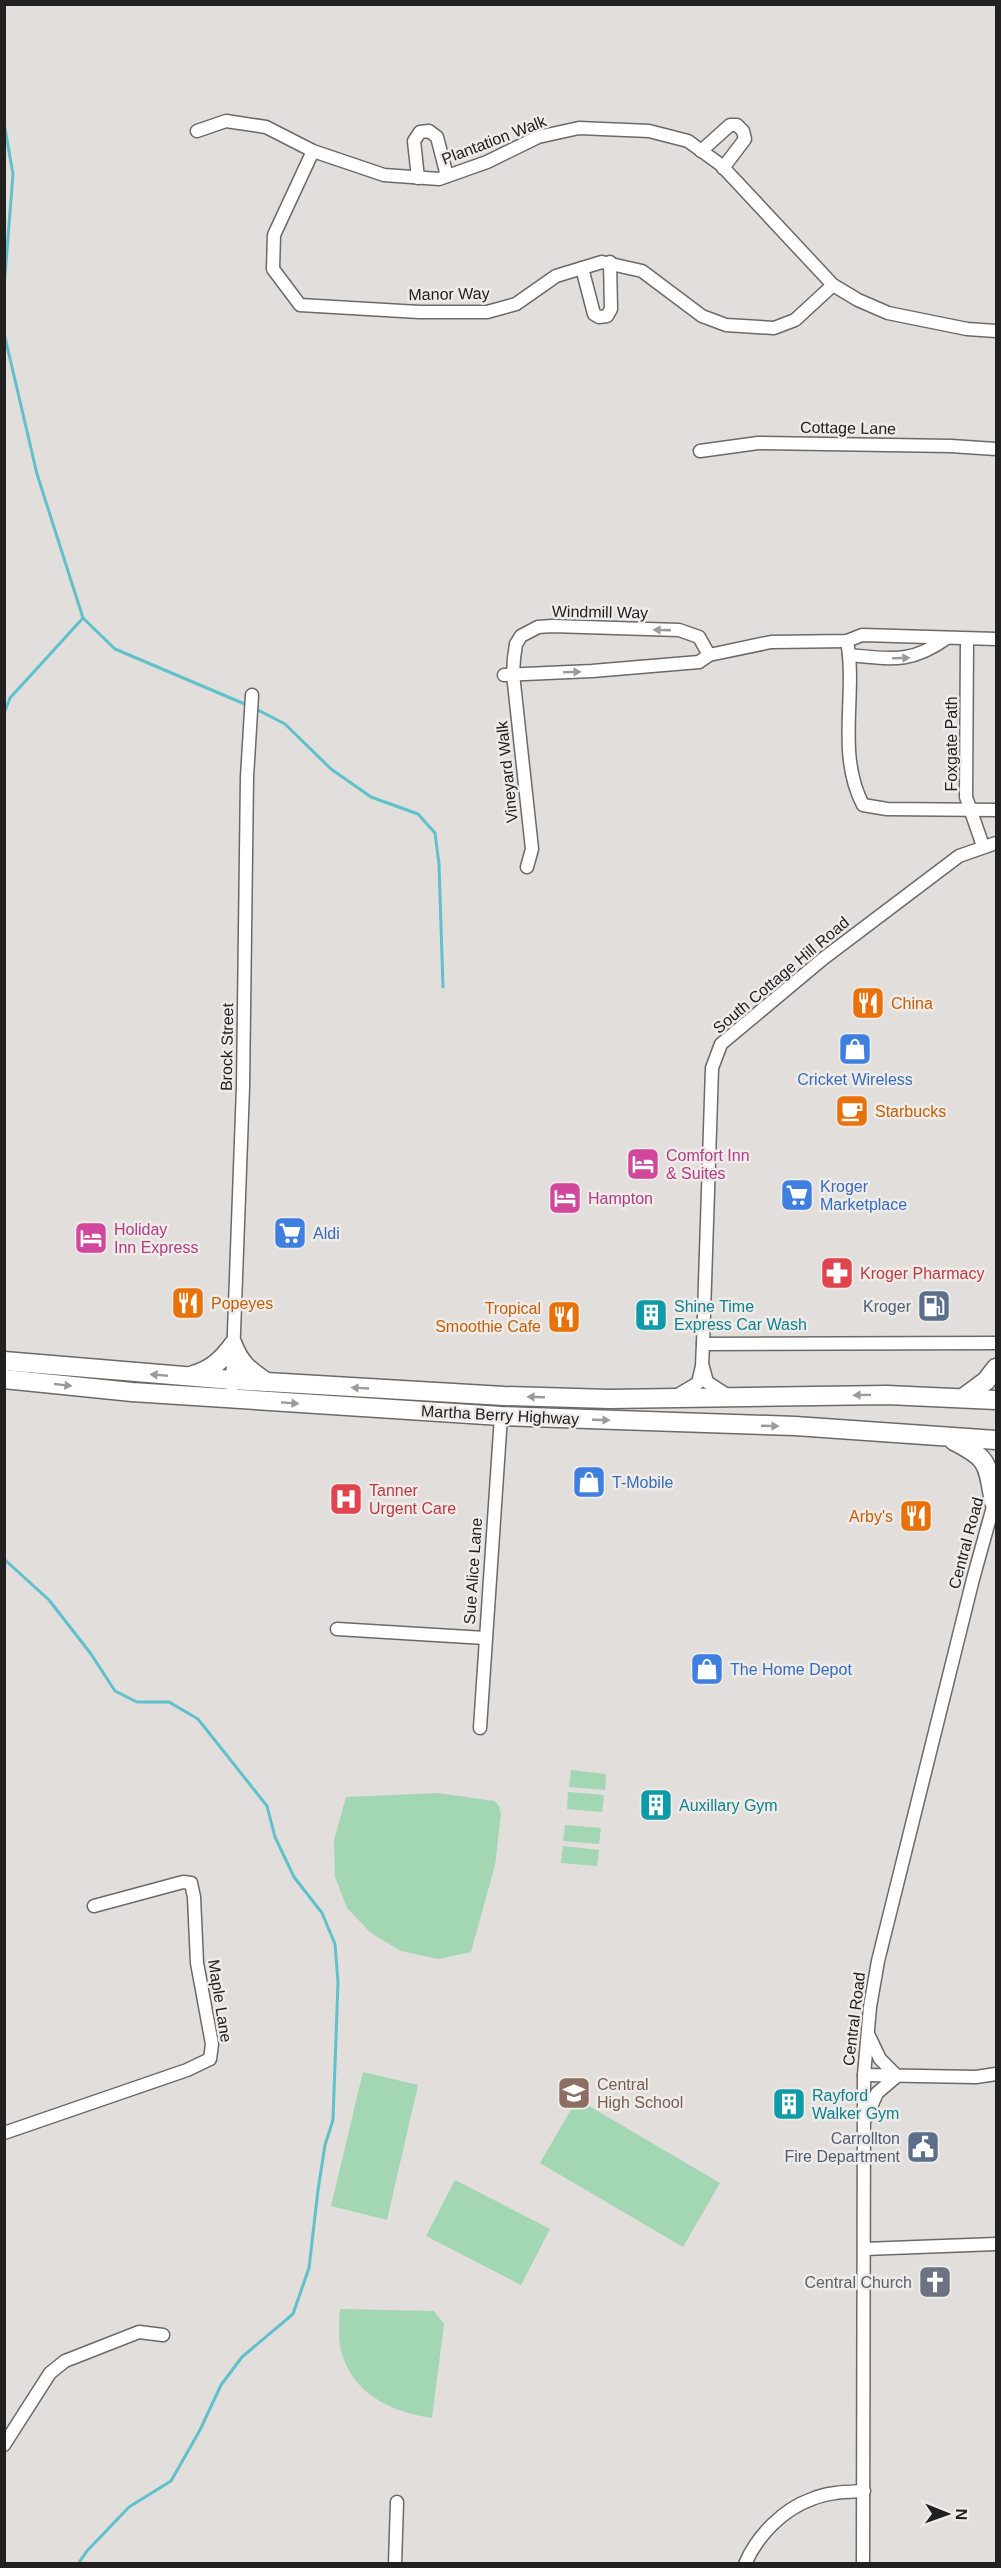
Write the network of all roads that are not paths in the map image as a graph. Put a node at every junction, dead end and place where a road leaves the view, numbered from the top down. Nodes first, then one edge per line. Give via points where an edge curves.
1 (197, 131) dead end
2 (701, 151) junction
3 (313, 152) junction
4 (723, 168) junction
5 (447, 177) junction
6 (418, 178) junction
7 (609, 262) junction
8 (582, 268) junction
9 (833, 285) junction
10 (996, 331) edge
11 (996, 449) edge
12 (700, 451) dead end
13 (947, 638) junction
14 (967, 639) junction
15 (996, 639) edge
16 (847, 641) junction
17 (709, 655) junction
18 (849, 655) junction
19 (509, 674) junction
20 (252, 695) dead end
21 (996, 810) edge
22 (970, 811) junction
23 (996, 843) edge
24 (983, 846) junction
25 (527, 867) dead end
26 (996, 1343) edge
27 (233, 1344) junction
28 (703, 1344) junction
29 (4, 1361) edge
30 (702, 1366) junction
31 (996, 1368) edge
32 (184, 1377) junction
33 (4, 1379) edge
34 (232, 1380) junction
35 (268, 1383) junction
36 (504, 1396) junction
37 (730, 1397) junction
38 (672, 1398) junction
39 (963, 1398) junction
40 (231, 1399) junction
41 (996, 1400) edge
42 (501, 1416) junction
43 (947, 1437) junction
44 (996, 1440) edge
45 (995, 1497) edge
46 (337, 1629) dead end
47 (485, 1638) junction
48 (480, 1728) dead end
49 (94, 1906) dead end
50 (867, 2032) junction
51 (996, 2074) edge
52 (864, 2075) junction
53 (897, 2076) junction
54 (864, 2122) junction
55 (4, 2133) edge
56 (996, 2244) edge
57 (864, 2249) junction
58 (163, 2335) dead end
59 (4, 2445) edge
60 (864, 2491) junction
61 (397, 2502) dead end
62 (395, 2564) edge
63 (745, 2564) edge
64 (863, 2564) edge

1 - 3 street, Plantation Walk via 226,121 266,127
2 - 4 street, Plantation Walk
2 - 4 street via 730,125 737,125 745,139
2 - 5 street, Plantation Walk via 688,141 649,131 579,128 538,137
3 - 6 street, Plantation Walk via 384,175
3 - 8 street, Manor Way via 274,235 273,269 300,305 487,312 516,304 556,276
4 - 9 street, Plantation Walk
5 - 6 street, Plantation Walk
5 - 6 street via 437,137 429,131 420,132 414,141
7 - 8 street, Manor Way
7 - 8 street via 611,309 607,316 594,314
7 - 9 street, Manor Way via 642,272 702,316 726,325 774,328 795,320
9 - 10 street, Plantation Walk via 888,313
11 - 12 street, Cottage Lane via 758,443
13 - 14 street
13 - 16 street via 862,635
18 -> 13 street via 906,658 926,652
14 - 15 street
14 - 22 street, Foxgate Path via 966,797
16 - 17 street via 771,642
16 - 18 street
19 -> 17 street via 699,662
17 -> 19 street, Windmill Way via 699,637 679,630 538,627 521,636 516,644
18 - 22 street via 848,736 862,805
19 - 25 street, Vineyard Walk via 532,849
20 - 27 street, Brock Street
21 - 22 street
22 - 24 street, Foxgate Path
23 - 24 street, South Cottage Hill Road
24 - 28 street, South Cottage Hill Road via 959,856 935,873 721,1044 712,1068
26 - 28 street
27 - 32 highway via 214,1366
27 - 34 street, Brock Street
27 - 35 highway via 245,1368
28 - 30 street, South Cottage Hill Road
32 -> 29 highway, Martha Berry Highway
30 - 37 street via 707,1382
30 - 38 street via 698,1383
31 - 39 highway
32 - 34 highway, Martha Berry Highway
33 -> 40 highway, Martha Berry Highway
34 - 35 highway, Martha Berry Highway
34 - 40 street, Brock Street
36 -> 35 highway, Martha Berry Highway
38 -> 36 highway, Martha Berry Highway
36 - 42 highway
37 - 38 highway, Martha Berry Highway
39 -> 37 highway, Martha Berry Highway
39 - 41 highway, Martha Berry Highway
40 -> 42 highway, Martha Berry Highway
42 -> 43 highway, Martha Berry Highway via 795,1426
42 - 47 street, Sue Alice Lane
43 - 44 highway, Martha Berry Highway
43 - 45 highway via 982,1457
45 - 50 street, Central Road via 881,1949
46 - 47 street
47 - 48 street, Sue Alice Lane
49 - 55 street, Maple Lane via 191,1883 197,1963 212,2054 210,2059 187,2070
50 - 52 street, Central Road
50 - 53 street via 880,2059
51 - 53 street
52 - 53 street
52 - 54 street, Central Road
53 - 54 street via 877,2093
54 - 57 street, Central Road
56 - 57 street
57 - 60 street, Central Road
58 - 59 street via 139,2332 65,2361 50,2373
60 - 63 street via 833,2493 795,2508 766,2531
60 - 64 street, Central Road
61 - 62 street

